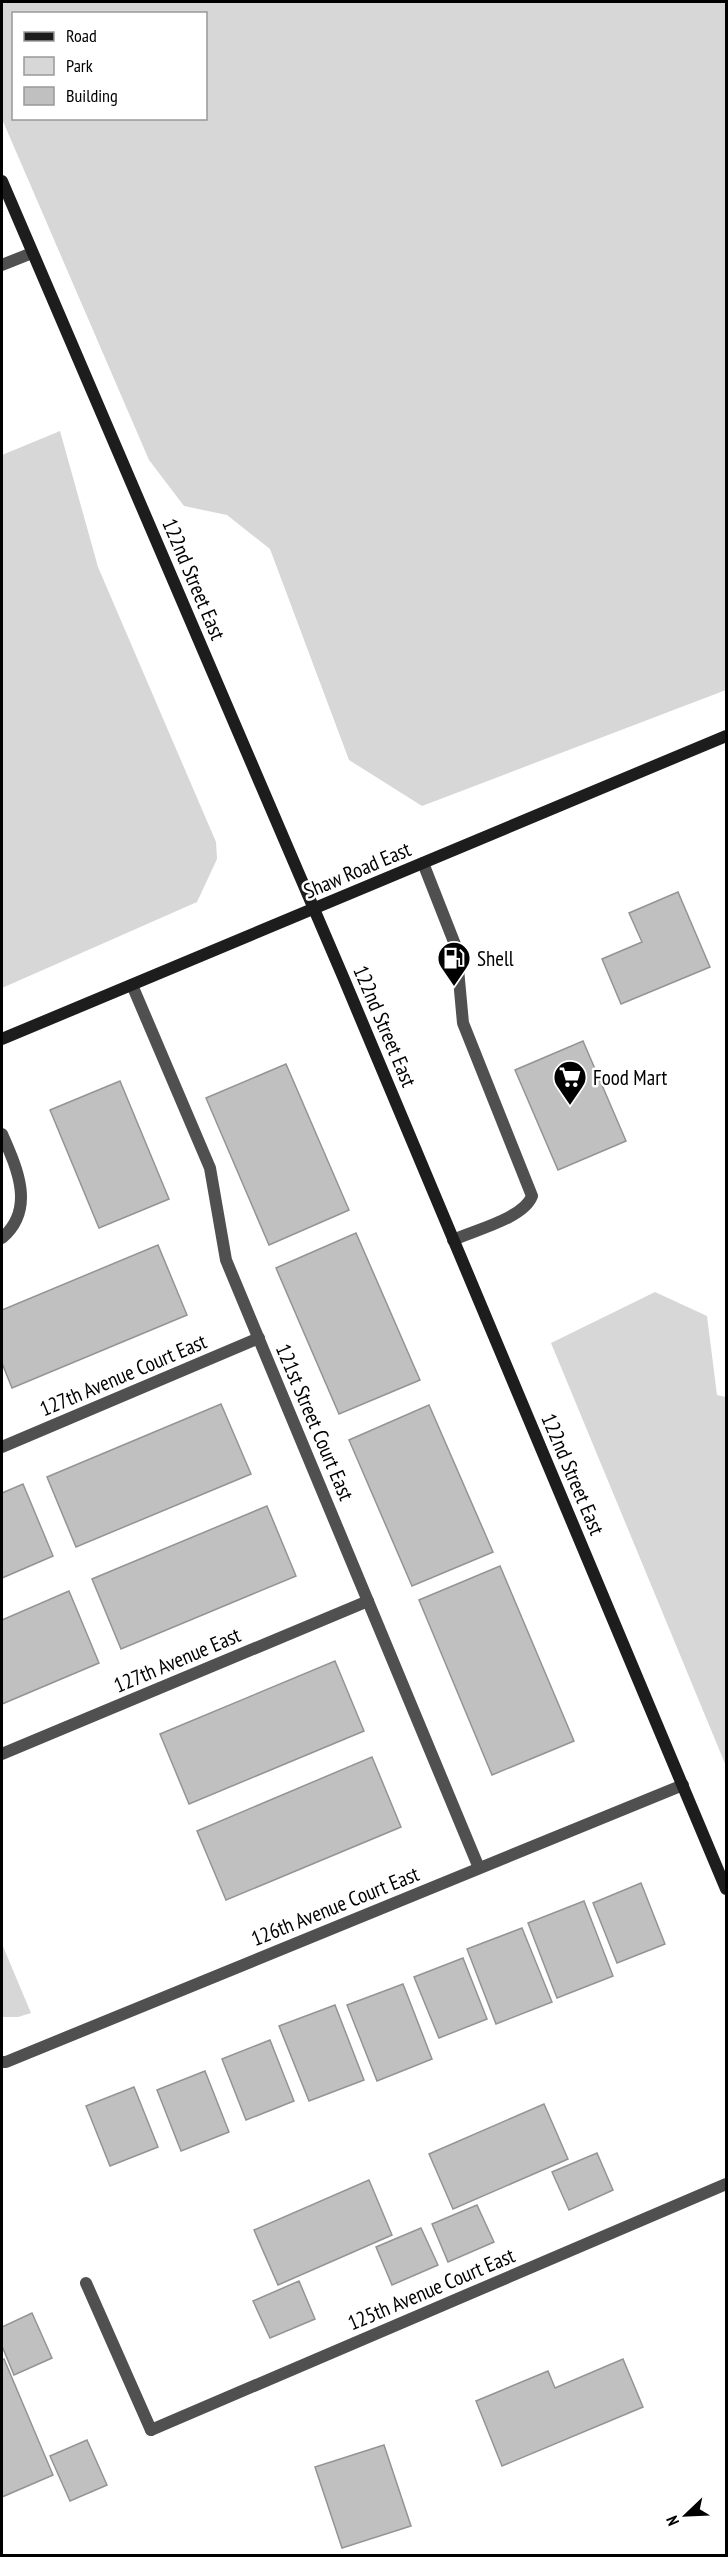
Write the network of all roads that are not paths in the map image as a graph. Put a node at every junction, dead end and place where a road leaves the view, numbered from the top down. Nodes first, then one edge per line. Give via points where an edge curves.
1 (2, 181) edge
2 (32, 253) junction
3 (2, 265) edge
4 (726, 736) edge
5 (423, 863) junction
6 (314, 909) junction
7 (132, 985) junction
8 (2, 1039) edge
9 (2, 1134) edge
10 (2, 1239) edge
11 (453, 1240) junction
12 (259, 1338) junction
13 (2, 1447) edge
14 (368, 1601) junction
15 (2, 1754) edge
16 (683, 1785) junction
17 (479, 1868) junction
18 (726, 1889) edge
19 (2, 2062) edge
20 (726, 2184) edge
21 (86, 2283) dead end

1 - 2 main road, 122nd Street East
2 - 3 street
2 - 6 main road, 122nd Street East
4 - 5 main road, Shaw Road East
5 - 6 main road, Shaw Road East
5 - 11 street via 456,947 463,1023 532,1196 529,1205 515,1214
6 - 7 main road, Shaw Road East
6 - 11 main road, 122nd Street East
7 - 8 main road, Shaw Road East
7 - 12 street, 121st Street Court East via 210,1168 226,1260
9 - 10 street via 22,1191 20,1211
11 - 16 main road, 122nd Street East
12 - 13 street, 127th Avenue Court East
12 - 14 street, 121st Street Court East
14 - 15 street, 127th Avenue East
14 - 17 street, 121st Street Court East
16 - 17 street, 126th Avenue Court East
16 - 18 main road, 122nd Street East
17 - 19 street, 126th Avenue Court East
20 - 21 street, 125th Avenue Court East via 151,2430

